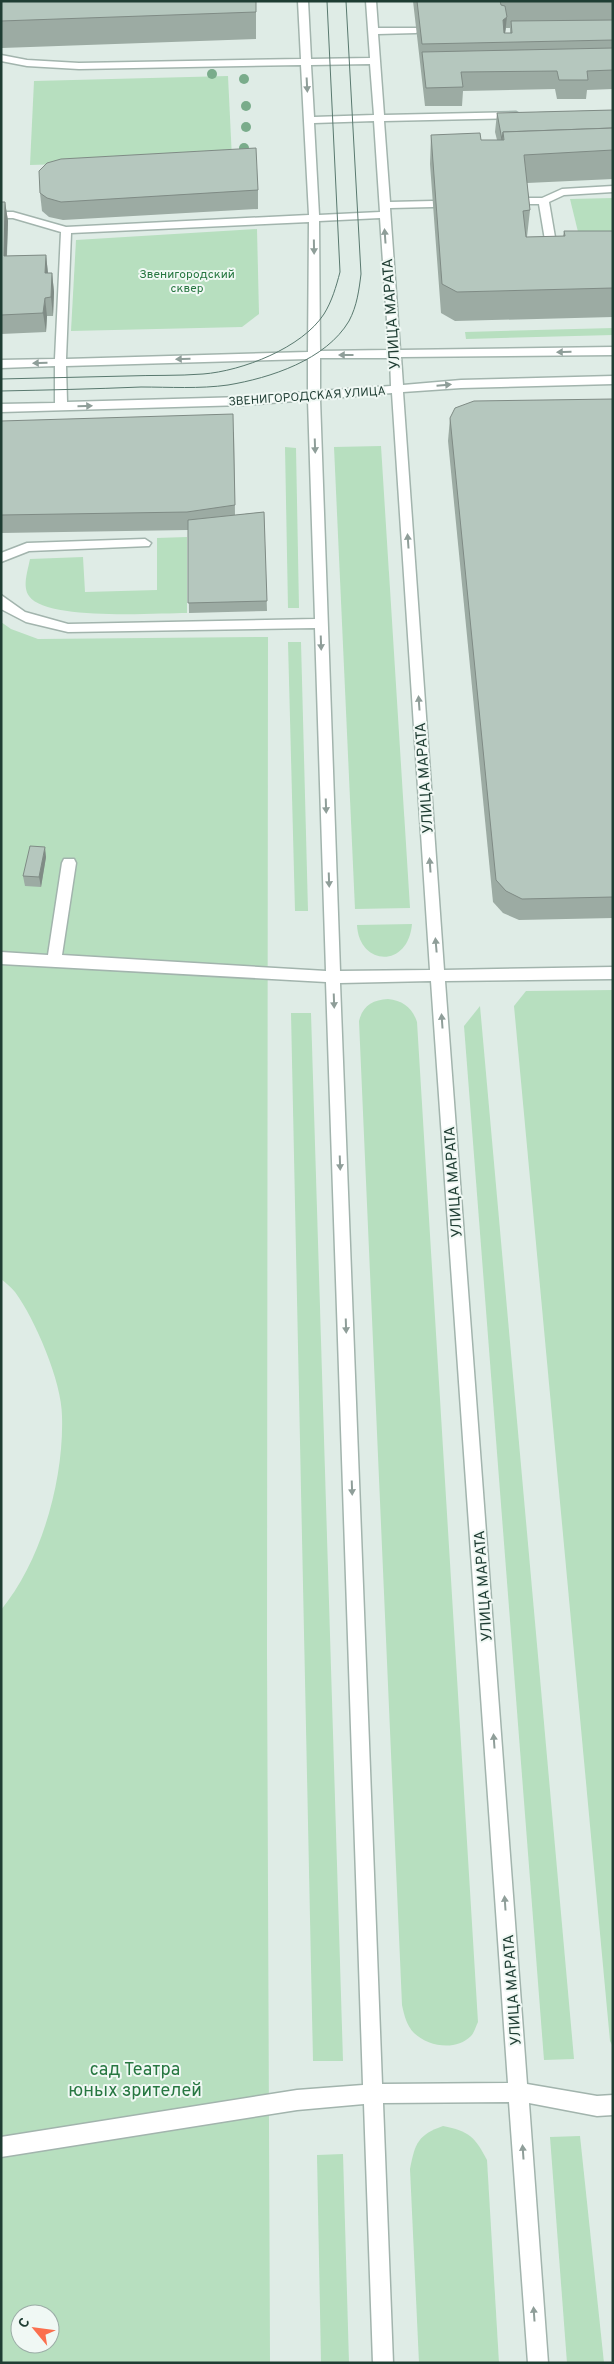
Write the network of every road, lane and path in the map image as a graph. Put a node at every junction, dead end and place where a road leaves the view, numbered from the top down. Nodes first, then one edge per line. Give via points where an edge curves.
1 (303, 1) edge
2 (371, 1) edge
3 (416, 30) edge
4 (373, 31) junction
5 (1, 58) edge
6 (375, 61) junction
7 (305, 62) junction
8 (524, 115) edge
9 (380, 118) junction
10 (309, 120) junction
11 (613, 190) edge
12 (544, 200) junction
13 (523, 201) edge
14 (433, 204) edge
15 (384, 210) junction
16 (1, 215) edge
17 (314, 217) junction
18 (66, 230) junction
19 (569, 252) edge
20 (613, 350) edge
21 (394, 354) junction
22 (313, 355) junction
23 (60, 362) junction
24 (1, 364) edge
25 (613, 380) edge
26 (396, 390) junction
27 (314, 397) junction
28 (61, 406) junction
29 (1, 408) edge
30 (145, 543) dead end
31 (1, 558) edge
32 (1, 599) edge
33 (321, 624) junction
34 (69, 863) dead end
35 (1, 958) edge
36 (54, 961) junction
37 (613, 973) edge
38 (438, 976) junction
39 (333, 977) junction
40 (519, 2092) junction
41 (374, 2094) junction
42 (613, 2105) edge
43 (1, 2147) edge
44 (383, 2363) edge
45 (538, 2363) edge

1 - 7 street
2 - 4 street, УЛИЦА МАРАТА
3 - 4 street
4 - 6 street, УЛИЦА МАРАТА
5 - 7 street via 78,66
6 - 7 street
6 - 9 street, УЛИЦА МАРАТА
7 -> 10 street
8 - 9 street
9 - 10 street
9 - 15 street, УЛИЦА МАРАТА
10 - 17 street
11 - 12 street via 562,192
12 - 13 street
12 - 19 street via 552,252
14 - 15 street
15 - 17 street
21 -> 15 street, УЛИЦА МАРАТА
16 - 18 street via 13,215
17 - 18 street
17 -> 22 street
18 - 23 street
20 -> 21 street
21 -> 22 street
21 - 26 street, УЛИЦА МАРАТА
22 -> 23 street
22 - 27 street
23 -> 24 street
23 - 28 street
26 -> 25 street, ЗВЕНИГОРОДСКАЯ УЛИЦА via 461,384
26 - 27 street, ЗВЕНИГОРОДСКАЯ УЛИЦА
38 -> 26 street, УЛИЦА МАРАТА
28 -> 27 street, ЗВЕНИГОРОДСКАЯ УЛИЦА
27 -> 33 street
28 - 29 street, ЗВЕНИГОРОДСКАЯ УЛИЦА
30 - 31 street via 27,547
32 - 33 street via 3,604 31,620 68,628
33 -> 39 street
34 - 36 street
35 - 36 street
36 - 39 street
37 - 38 street
38 - 39 street
40 -> 38 street, УЛИЦА МАРАТА
39 -> 41 street
40 - 41 street
40 - 42 street via 597,2106
45 -> 40 street, УЛИЦА МАРАТА
41 - 43 street via 297,2100
41 - 44 street

